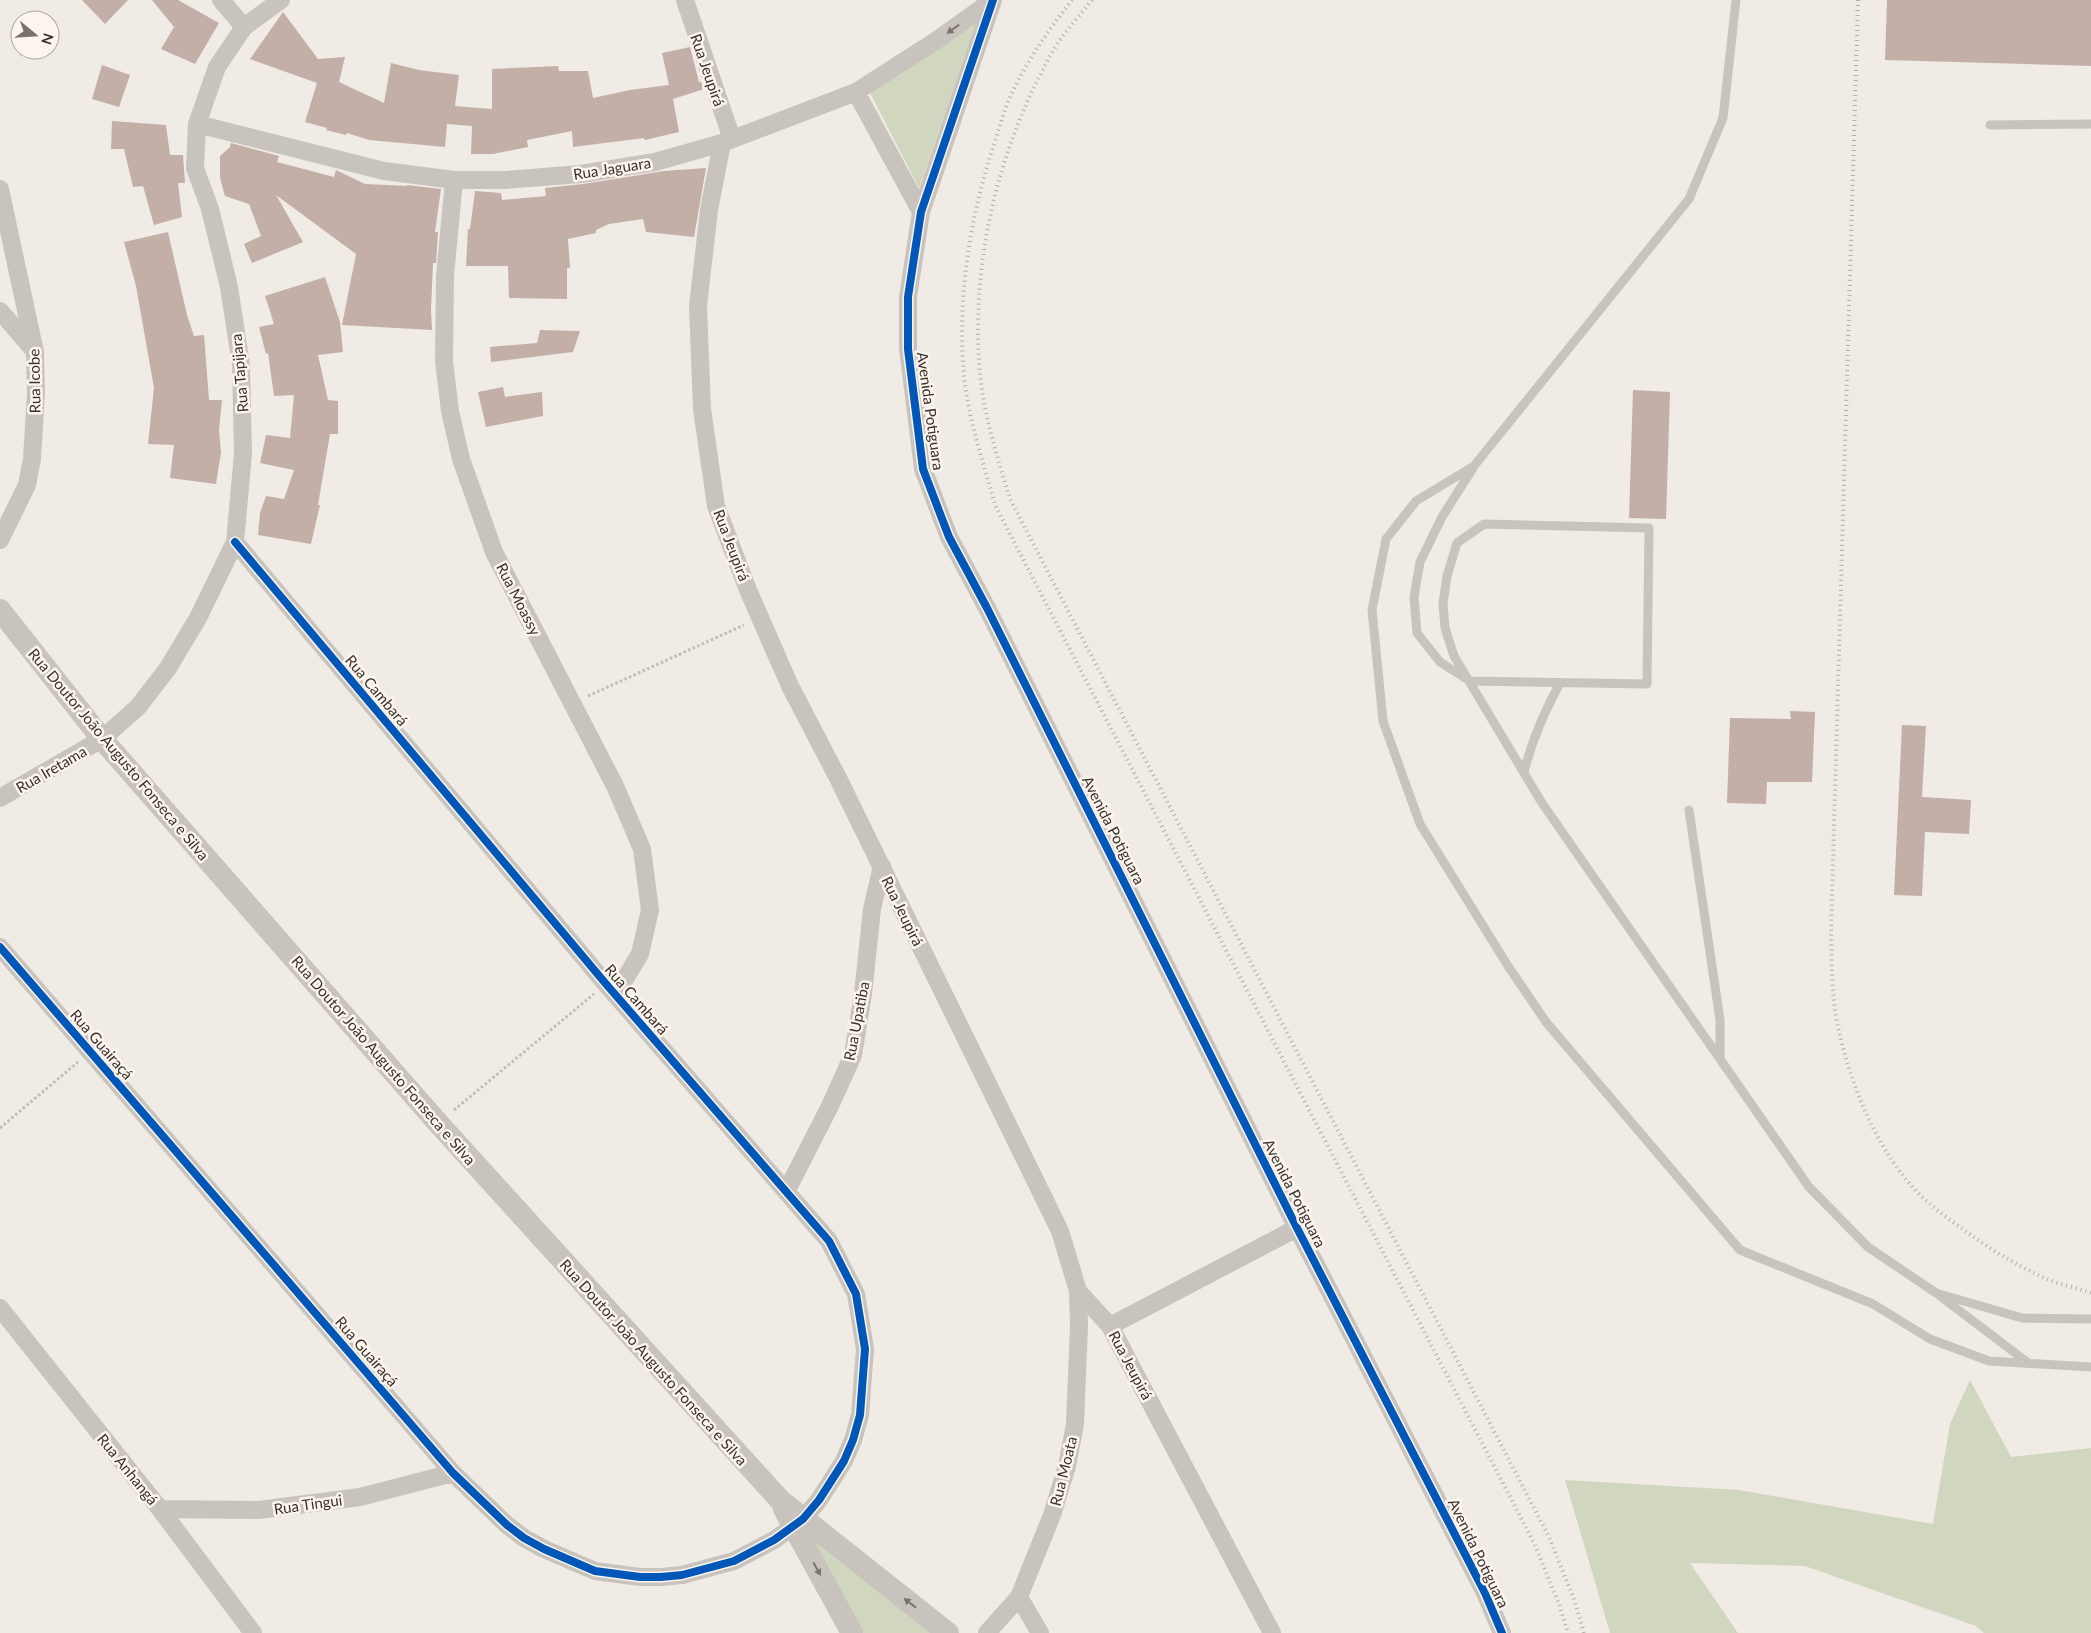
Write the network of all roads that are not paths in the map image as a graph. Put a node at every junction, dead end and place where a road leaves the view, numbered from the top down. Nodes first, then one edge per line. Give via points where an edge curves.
1 (221, 0) edge
2 (281, 0) edge
3 (685, 0) edge
4 (993, 0) edge
5 (1736, 0) edge
6 (244, 27) junction
7 (856, 92) junction
8 (197, 124) junction
9 (2091, 124) edge
10 (1990, 125) dead end
11 (727, 141) junction
12 (454, 180) junction
13 (0, 189) edge
14 (921, 212) junction
15 (0, 312) edge
16 (35, 352) junction
17 (1474, 466) junction
18 (0, 540) edge
19 (235, 542) junction
20 (0, 610) edge
21 (1470, 681) junction
22 (1560, 682) junction
23 (102, 739) junction
24 (1524, 772) junction
25 (0, 798) edge
26 (1689, 810) dead end
27 (882, 866) junction
28 (0, 947) edge
29 (610, 990) junction
30 (1720, 1060) junction
31 (786, 1192) junction
32 (1297, 1228) junction
33 (1078, 1291) junction
34 (1936, 1293) junction
35 (0, 1308) edge
36 (2091, 1319) edge
37 (1110, 1326) junction
38 (2028, 1362) junction
39 (2091, 1367) edge
40 (453, 1473) junction
41 (160, 1509) junction
42 (798, 1522) junction
43 (1019, 1596) junction
44 (253, 1633) edge
45 (852, 1633) edge
46 (948, 1633) edge
47 (987, 1633) edge
48 (1040, 1633) edge
49 (1272, 1633) edge
50 (1502, 1633) edge

1 - 6 street
2 - 6 street, Rua Tapijara
3 - 11 street, Rua Jeupirá
4 -> 7 street, Rua Jaguara
4 - 14 street, Avenida Potiguara
5 - 17 lane via 1722,118 1689,199
6 - 8 street, Rua Tapijara via 217,67
7 - 11 street, Rua Jaguara
7 - 14 street
8 - 12 street, Rua Jaguara via 384,171
8 - 19 street, Rua Tapijara via 195,168 210,210 229,287 241,364 243,454
9 - 10 lane
11 - 12 street, Rua Jaguara via 655,162 582,174
11 - 27 street, Rua Jeupirá via 709,210 698,306 702,410 716,506 790,686
12 - 29 street, Rua Moassy via 444,276 444,361 450,412 462,459 494,552 615,786 642,849 650,910 640,954
13 - 16 street, Rua Icobe
14 - 32 street, Avenida Potiguara via 908,297 908,348 923,469 949,537
15 - 16 street
16 - 18 street, Rua Icobe via 32,459 27,485
17 - 21 lane via 1442,516 1420,562 1414,597 1417,633 1440,662
17 - 38 lane via 1416,502 1386,539 1372,610 1383,721 1420,824 1546,1022 1740,1250 1873,1304 1930,1339 1989,1361
19 - 23 street, Rua Tapijara via 198,618 168,668 138,707
19 - 29 street, Rua Cambará
20 - 23 street, Rua Doutor João Augusto Fonseca e Silva
21 - 22 lane
21 - 22 lane via 1454,656 1445,628 1443,604 1457,543 1484,524 1649,528 1647,684
21 - 24 lane
22 - 24 lane via 1545,709
23 - 25 street, Rua Iretama
23 - 42 street, Rua Doutor João Augusto Fonseca e Silva via 438,1123
24 - 30 lane via 1548,812
26 - 30 lane via 1720,1020
27 - 31 street, Rua Upatiba via 872,908 853,1055
27 - 33 street, Rua Jeupirá via 1060,1231
28 - 40 street, Rua Guairaçá
29 - 31 street, Rua Cambará
30 - 34 lane via 1809,1187 1868,1247
31 - 42 street, Rua Cambará via 829,1241 856,1294 865,1349 860,1415 853,1440 819,1500
32 - 37 street
32 - 50 street, Avenida Potiguara via 1481,1584
33 - 37 street, Rua Jeupirá
33 - 43 street, Rua Moata via 1080,1326 1073,1432 1052,1515
34 - 36 lane via 2022,1318
34 - 38 lane
35 - 41 street, Rua Anhangá
37 - 49 street, Rua Jeupirá
38 - 39 lane
40 - 41 street, Rua Tingui via 360,1497 259,1510
40 - 42 street, Rua Guairaçá via 524,1538 595,1571 617,1575 661,1577 716,1567 753,1552
41 - 44 street, Rua Anhangá
42 -> 45 street, Rua Doutor João Augusto Fonseca e Silva
46 -> 42 street, Rua Doutor João Augusto Fonseca e Silva
43 - 47 street, Rua Moata
43 - 48 street

